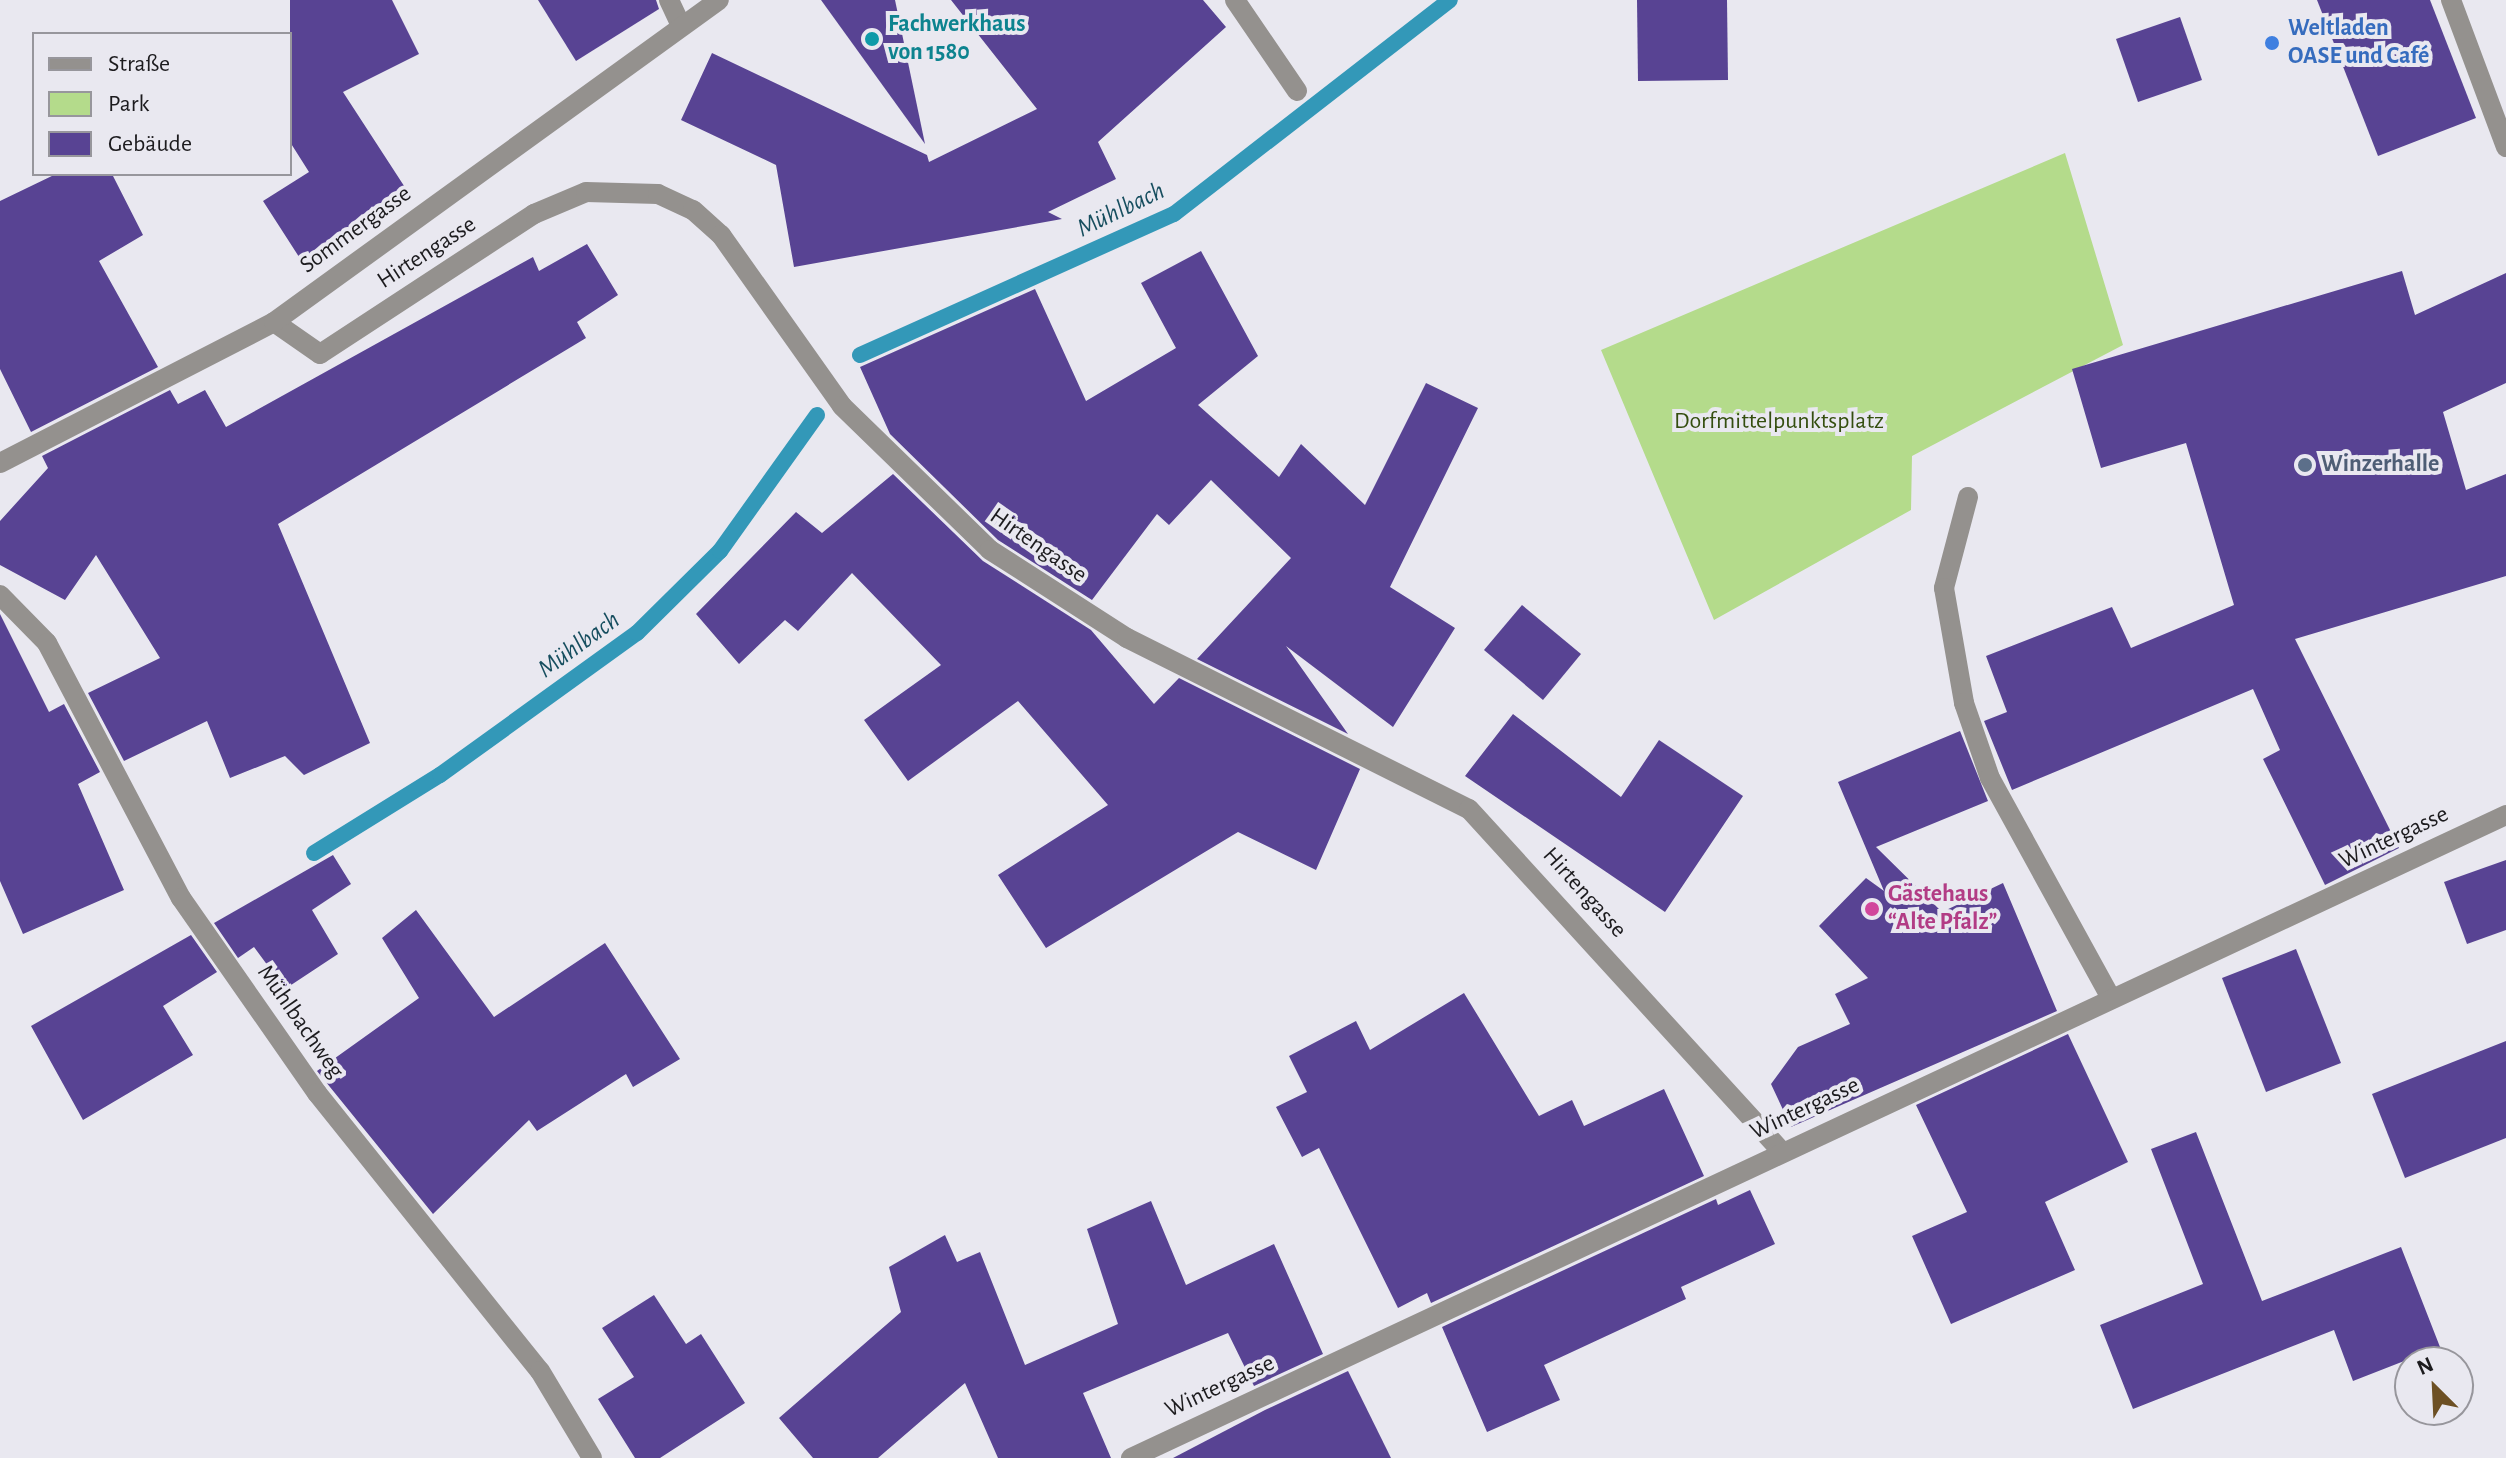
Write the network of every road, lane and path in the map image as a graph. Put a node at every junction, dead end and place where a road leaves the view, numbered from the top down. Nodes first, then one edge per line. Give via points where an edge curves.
1 (669, 0) edge
2 (719, 0) edge
3 (1235, 0) edge
4 (2451, 0) edge
5 (681, 26) junction
6 (1297, 91) dead end
7 (2506, 147) edge
8 (274, 322) junction
9 (0, 463) edge
10 (1968, 497) dead end
11 (0, 595) edge
12 (2506, 815) edge
13 (2111, 998) junction
14 (1779, 1149) junction
15 (592, 1458) edge
16 (1131, 1458) edge

1 - 5 street
2 - 5 street, Sommergasse
3 - 6 street
4 - 7 street
5 - 8 street, Sommergasse
8 - 9 street, Sommergasse
8 - 14 street, Hirtengasse via 320,354 534,214 586,192 658,194 693,210 721,235 822,384 990,550 1127,638 1479,817
10 - 13 street via 1944,588 1964,703 1990,778
11 - 15 street, Mühlbachweg via 47,643 181,898 317,1093 540,1371
12 - 13 street, Wintergasse
13 - 14 street, Wintergasse
14 - 16 street, Wintergasse

